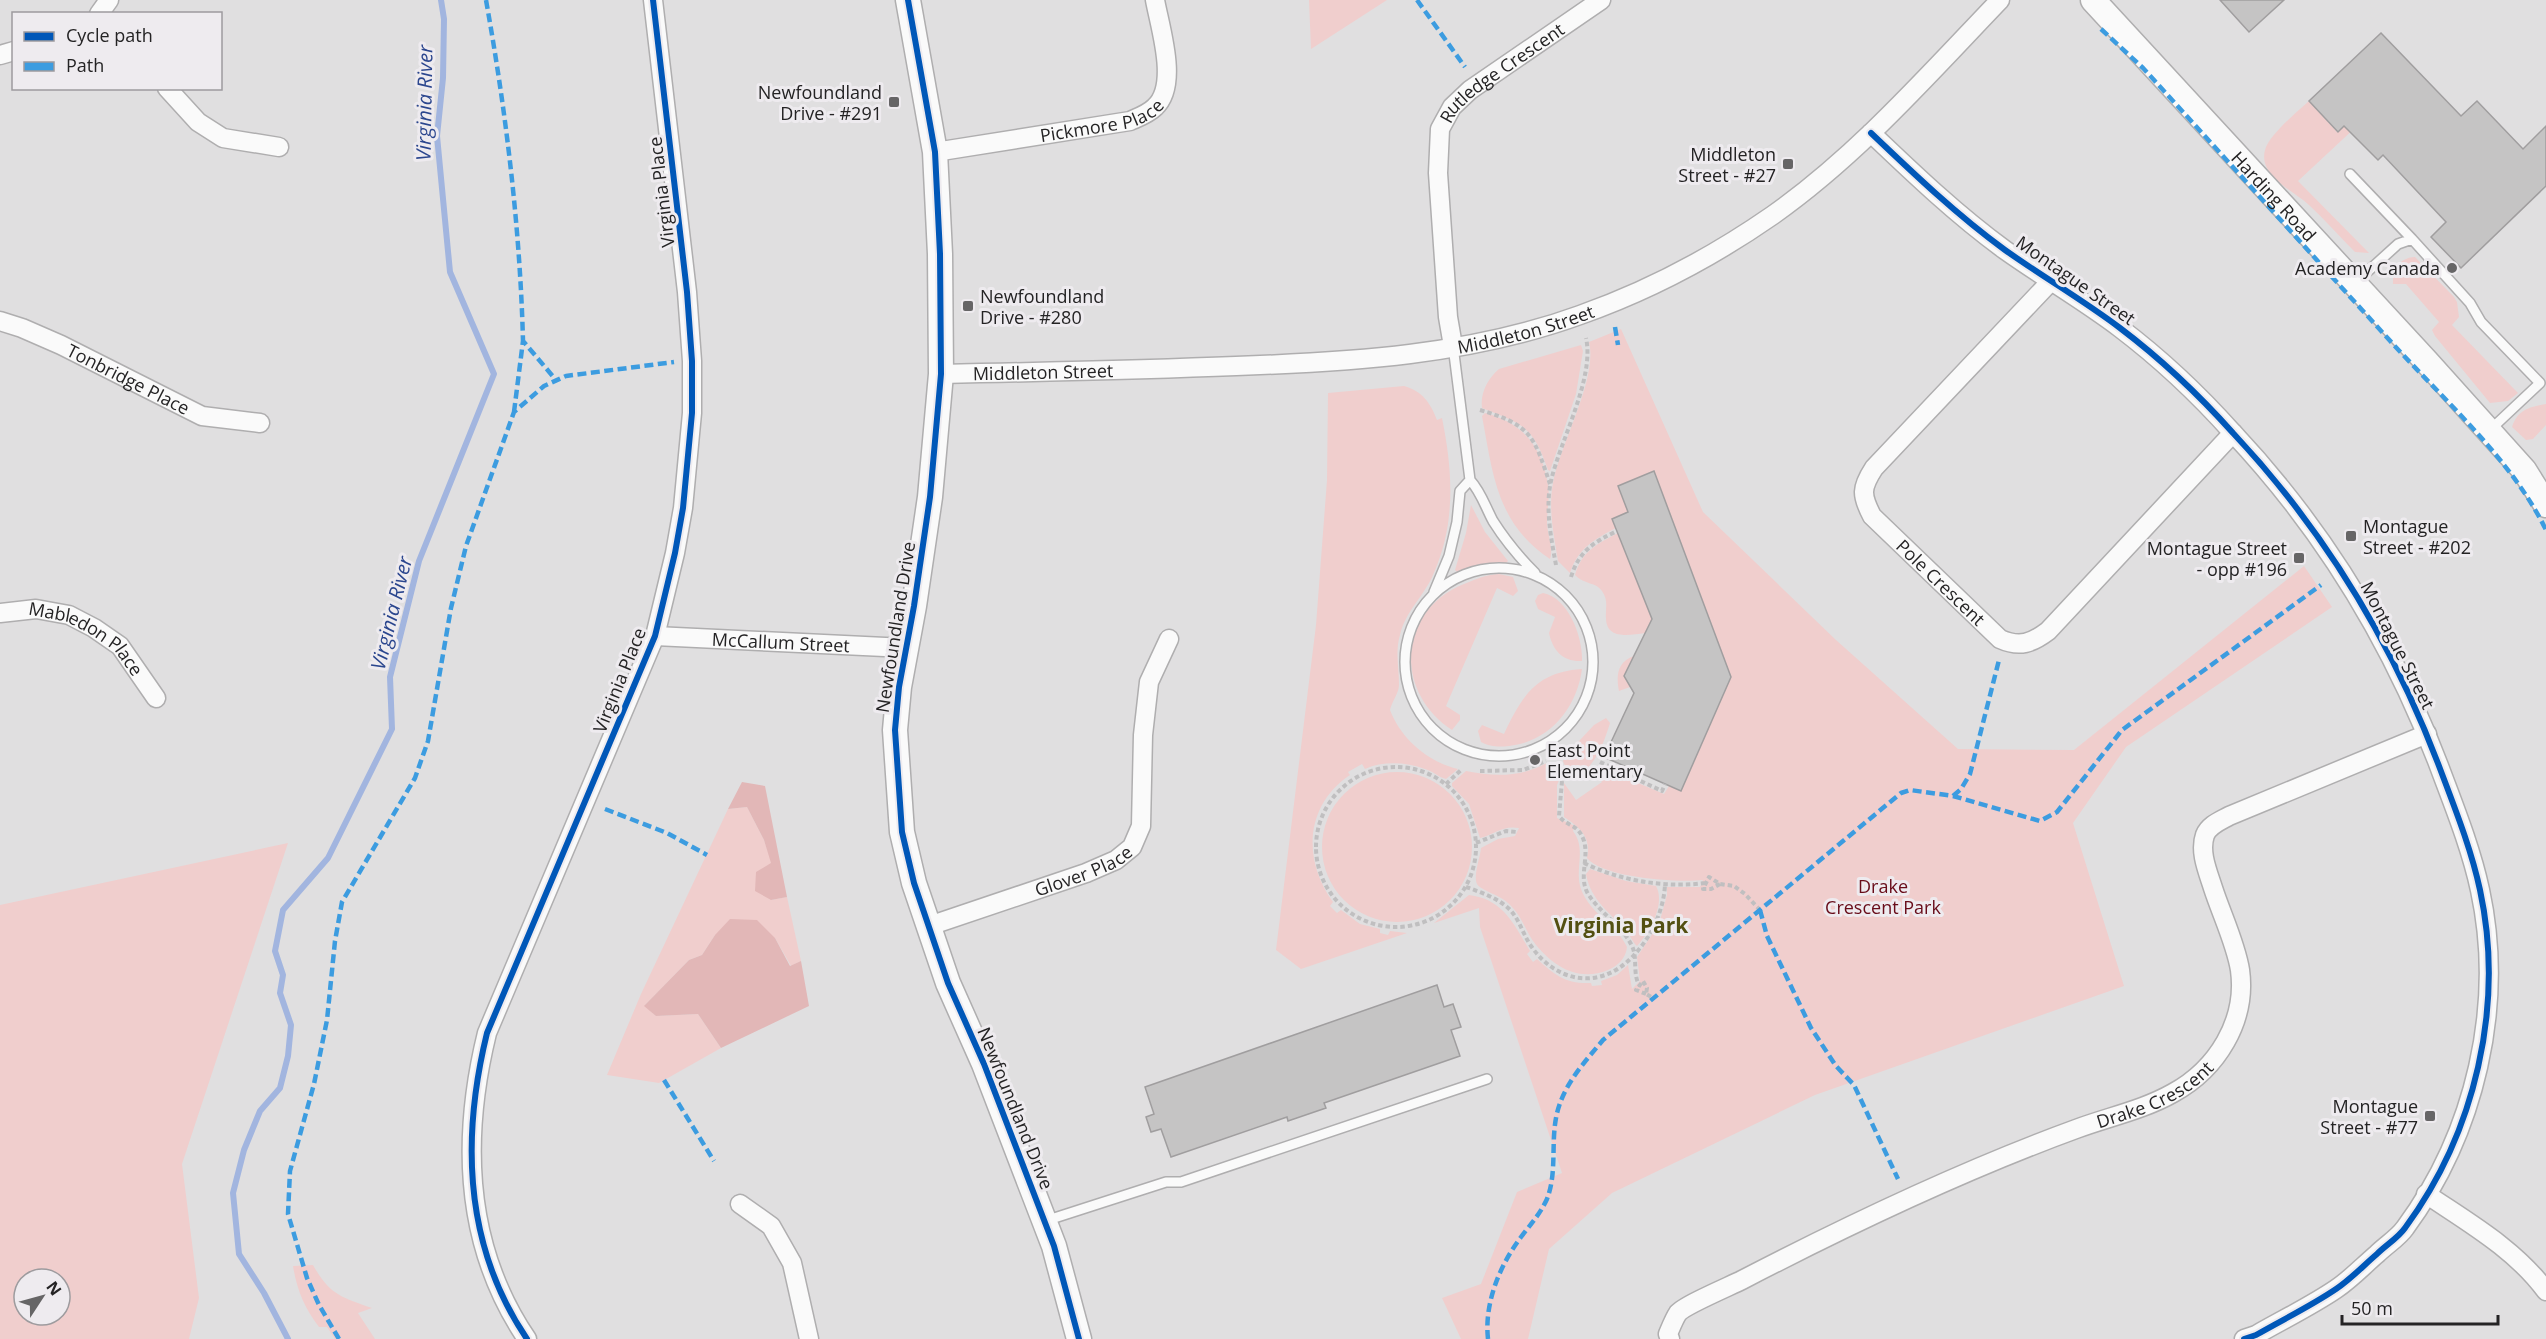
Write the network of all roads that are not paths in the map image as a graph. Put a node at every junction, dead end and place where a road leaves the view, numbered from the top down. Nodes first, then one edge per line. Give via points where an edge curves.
1 (110, 0) edge
2 (652, 0) edge
3 (908, 0) edge
4 (1155, 0) edge
5 (1602, 0) edge
6 (2000, 0) edge
7 (2093, 0) edge
8 (101, 12) edge
9 (169, 90) edge
10 (1871, 134) junction
11 (279, 147) dead end
12 (935, 152) junction
13 (2350, 174) dead end
14 (2412, 239) junction
15 (2050, 281) junction
16 (2355, 283) junction
17 (0, 321) edge
18 (1453, 346) junction
19 (941, 374) junction
20 (2543, 387) edge
21 (260, 423) dead end
22 (2489, 431) junction
23 (2233, 433) junction
24 (1470, 480) junction
25 (2546, 504) edge
26 (1535, 573) junction
27 (1433, 593) junction
28 (0, 612) edge
29 (655, 636) junction
30 (1169, 639) dead end
31 (906, 648) junction
32 (156, 698) dead end
33 (2427, 734) junction
34 (929, 926) junction
35 (1487, 1079) dead end
36 (2426, 1194) junction
37 (740, 1203) dead end
38 (1045, 1221) junction
39 (2546, 1291) edge
40 (527, 1339) edge
41 (809, 1339) edge
42 (1078, 1339) edge
43 (1670, 1339) edge
44 (2244, 1339) edge

1 - 8 street
2 - 29 street, Virginia Place via 692,361 688,464 675,553
3 - 12 street, Newfoundland Drive
4 - 12 street, Pickmore Place via 1167,82 1164,95 1146,114 1130,121
5 - 18 street, Rutledge Crescent via 1470,90 1452,107 1440,129 1438,173
6 - 10 street, Middleton Street
7 - 16 street, Harding Road
9 - 11 street via 198,122 223,138
10 - 15 street, Montague Street via 1956,211
10 - 18 street, Middleton Street via 1774,214 1666,278 1578,316
12 - 19 street, Newfoundland Drive
13 - 14 lane
14 - 16 lane via 2398,244
14 - 20 lane via 2470,303 2481,322
15 - 23 street, Montague Street via 2130,336
15 - 23 street, Pole Crescent via 1864,482 1863,499 1872,516 2000,639 2023,645 2048,631
16 - 22 street, Harding Road
17 - 21 street, Tonbridge Place via 61,345 202,416
18 - 19 street, Middleton Street via 1320,363
18 - 24 lane
19 - 31 street, Newfoundland Drive via 930,498
20 - 22 lane
22 - 25 street, Harding Road via 2524,470
23 - 33 street, Montague Street via 2277,482 2343,573 2393,659
24 - 26 lane via 1481,492 1504,537
24 - 27 lane via 1460,491 1449,556
26 - 27 lane via 1480,571
26 - 27 lane via 1561,589 1584,620 1591,637 1588,693 1583,706 1557,739 1539,751 1520,756 1479,754 1441,735 1419,715 1406,688 1405,637 1416,612
28 - 32 street, Mabledon Place via 36,609 69,615 94,628 120,646
29 - 31 street, McCallum Street
29 - 40 street, Virginia Place via 487,1033 476,1077 470,1169 478,1226 494,1280
30 - 34 street, Glover Place via 1149,682 1143,735 1141,825 1132,848 1086,873
31 - 34 street, Newfoundland Drive via 895,730 896,769 902,832
33 - 36 street, Montague Street via 2481,891 2488,946 2488,994 2470,1098
33 - 43 street, Drake Crescent via 2229,816 2213,824 2205,834 2206,866 2240,968 2241,990 2226,1043 2194,1080 2155,1102 1947,1181 1808,1246 1679,1312 1668,1334
34 - 38 street, Newfoundland Drive via 948,983
35 - 38 lane via 1181,1182 1166,1182
36 - 39 street via 2494,1240 2533,1273
36 - 44 street, Montague Street via 2403,1231 2337,1288
37 - 41 street via 771,1226 792,1263
38 - 42 street, Newfoundland Drive

